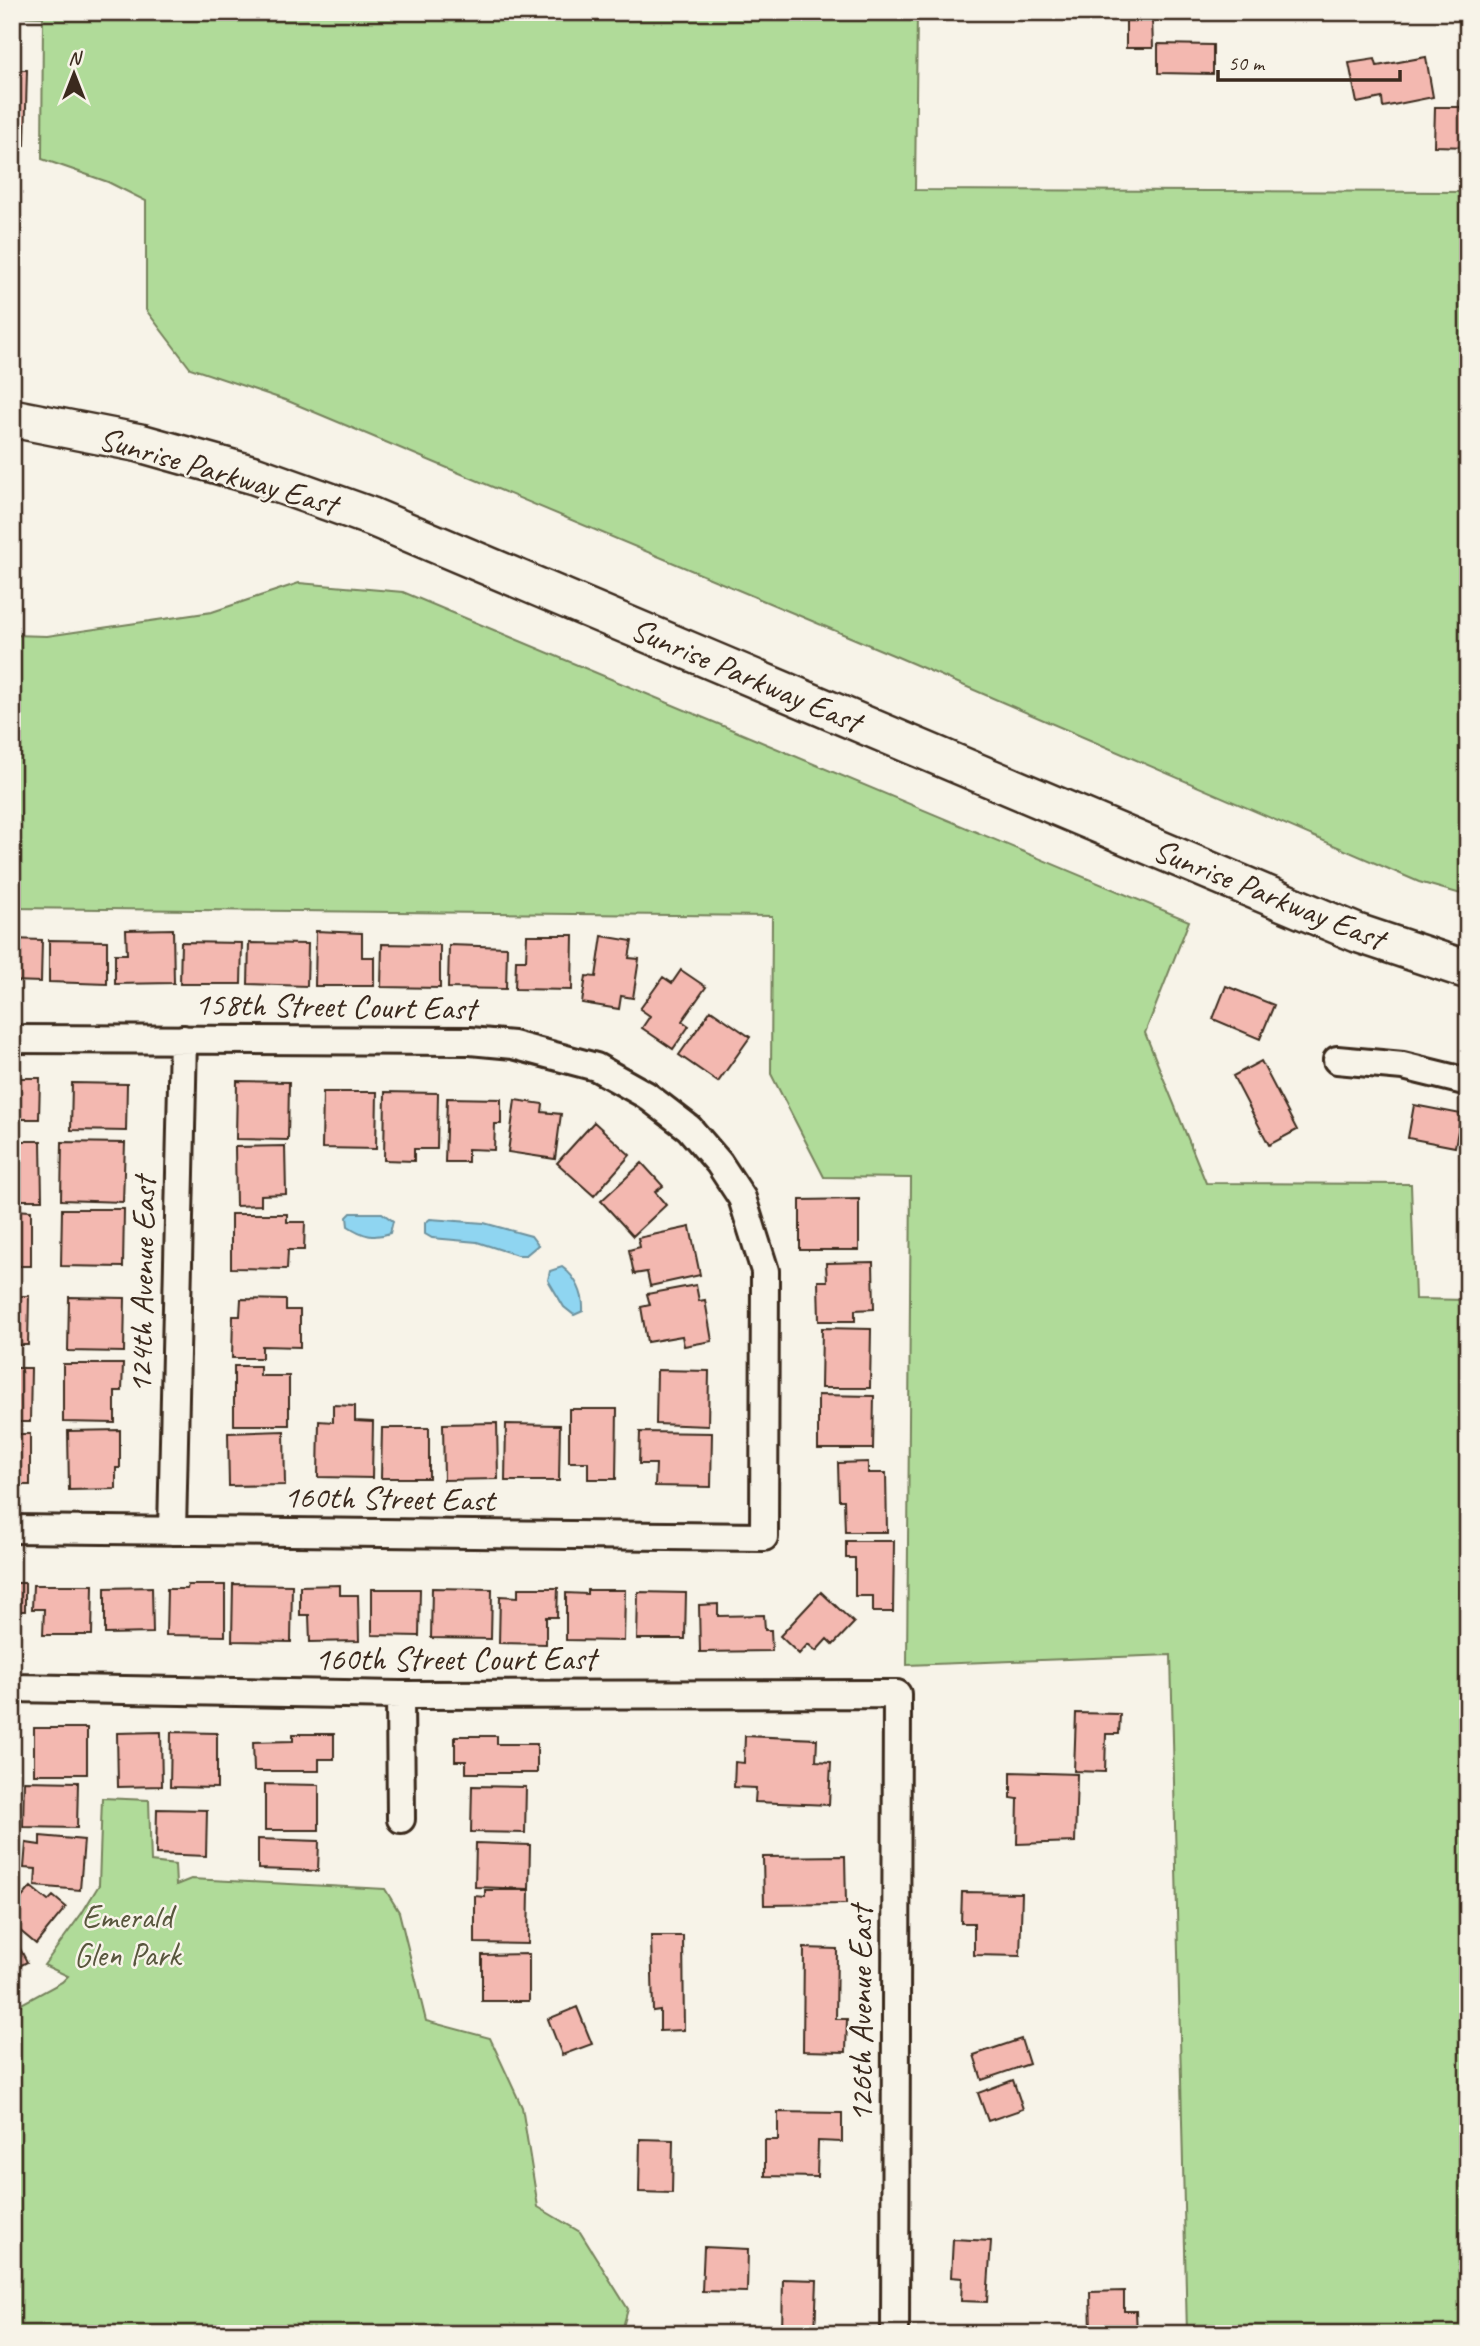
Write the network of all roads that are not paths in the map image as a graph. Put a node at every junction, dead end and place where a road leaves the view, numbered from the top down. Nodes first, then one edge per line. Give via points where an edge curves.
1 (12, 418) edge
2 (1468, 970) edge
3 (12, 1039) edge
4 (183, 1039) junction
5 (1337, 1060) dead end
6 (1468, 1082) edge
7 (12, 1530) edge
8 (172, 1531) junction
9 (764, 1537) joint
10 (12, 1688) edge
11 (897, 1694) joint
12 (400, 1695) junction
13 (401, 1819) dead end
14 (895, 2334) edge

1 - 2 street, Sunrise Parkway East via 165,450 254,475 372,517 1357,933
3 - 4 street, 158th Street Court East
4 - 8 street, 124th Avenue East
4 - 9 street, 158th Street Court East via 513,1045 596,1066 646,1095 689,1128 742,1198 765,1270
5 - 6 street via 1403,1066
7 - 8 street, 160th Street East
8 - 9 street, 160th Street East
10 - 12 street, 160th Street Court East
11 - 12 street, 160th Street Court East
11 - 14 street, 126th Avenue East
12 - 13 street

